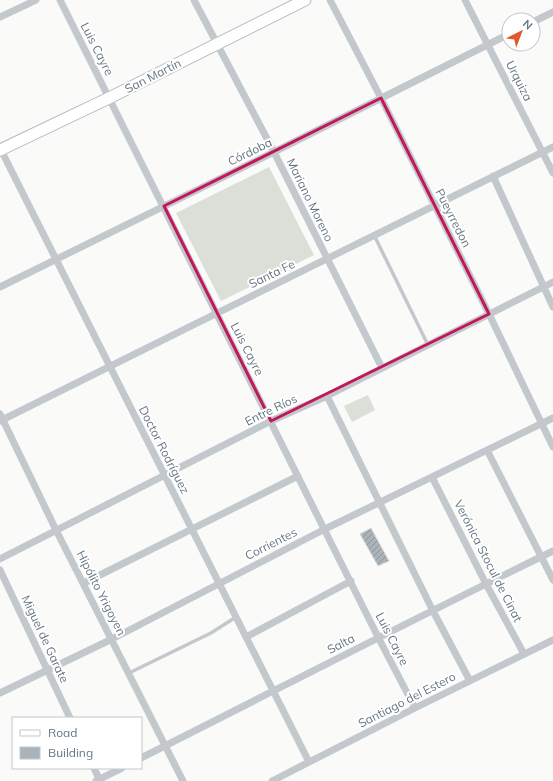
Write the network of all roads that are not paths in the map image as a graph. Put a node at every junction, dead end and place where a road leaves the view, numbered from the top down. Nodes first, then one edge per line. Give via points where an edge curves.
1 (36, 0) edge
2 (60, 0) edge
3 (194, 0) edge
4 (305, 0) edge
5 (330, 0) edge
6 (465, 0) edge
7 (553, 12) edge
8 (0, 17) edge
9 (541, 18) edge
10 (501, 38) edge
11 (217, 44) junction
12 (488, 45) junction
13 (109, 98) junction
14 (382, 98) junction
15 (553, 147) edge
16 (0, 149) edge
17 (274, 152) junction
18 (543, 152) junction
19 (553, 173) edge
20 (493, 176) junction
21 (164, 206) junction
22 (434, 206) junction
23 (374, 236) junction
24 (56, 259) junction
25 (327, 259) junction
26 (553, 282) edge
27 (0, 287) edge
28 (544, 287) junction
29 (553, 307) edge
30 (216, 312) junction
31 (489, 314) junction
32 (428, 345) junction
33 (110, 366) junction
34 (382, 368) junction
35 (327, 396) junction
36 (1, 418) edge
37 (553, 418) edge
38 (271, 421) junction
39 (541, 423) junction
40 (553, 447) edge
41 (487, 450) junction
42 (165, 476) junction
43 (298, 476) junction
44 (432, 477) junction
45 (380, 503) junction
46 (192, 529) junction
47 (324, 529) junction
48 (56, 530) junction
49 (553, 551) edge
50 (541, 557) junction
51 (0, 559) edge
52 (0, 570) edge
53 (553, 580) edge
54 (351, 581) junction
55 (84, 583) junction
56 (219, 584) junction
57 (486, 584) junction
58 (433, 611) junction
59 (236, 617) junction
60 (246, 637) junction
61 (378, 637) junction
62 (112, 639) junction
63 (553, 640) edge
64 (524, 654) junction
65 (47, 670) junction
66 (129, 672) junction
67 (470, 681) junction
68 (273, 691) junction
69 (0, 693) edge
70 (415, 708) junction
71 (70, 717) edge
72 (165, 746) junction
73 (142, 758) edge
74 (309, 762) junction
75 (94, 769) edge
76 (120, 769) edge
77 (99, 780) edge
78 (183, 781) edge
79 (272, 781) edge

1 - 8 street
2 - 13 street, Luis Cayre
3 - 11 street, Mariano Moreno
4 - 11 street, San Martín
5 - 14 street, Pueyrredon
6 - 12 street, Urquiza
7 - 9 street
10 - 12 street, Córdoba
11 - 13 street, San Martín
11 - 17 street, Mariano Moreno
12 - 14 street, Córdoba
12 - 18 street, Urquiza
13 - 16 street, San Martín
13 - 21 street, Luis Cayre
14 - 17 street, Córdoba
14 - 22 street, Pueyrredon
15 - 18 street, Santa Fe
16 - 24 street, Doctor Rodríguez
17 - 21 street, Córdoba
17 - 25 street, Mariano Moreno
18 - 19 street, Urquiza
18 - 20 street, Santa Fe
20 - 22 street, Santa Fe
20 - 28 street
21 - 24 street, Córdoba
21 - 30 street, Luis Cayre
22 - 23 street, Santa Fe
22 - 31 street, Pueyrredon
23 - 25 street, Santa Fe
23 - 32 lane
24 - 27 street, Córdoba
24 - 33 street, Doctor Rodríguez
25 - 30 street, Santa Fe
25 - 34 street, Mariano Moreno
26 - 28 street, Entre Ríos
28 - 29 street
28 - 31 street, Entre Ríos
30 - 33 street, Santa Fe
30 - 38 street, Luis Cayre
31 - 32 street, Entre Ríos
31 - 39 street, Pueyrredon
32 - 34 street, Entre Ríos
33 - 36 street, Santa Fe
33 - 42 street, Doctor Rodríguez
34 - 35 street, Entre Ríos
35 - 38 street, Entre Ríos
35 - 45 street
36 - 48 street, Hipólito Yrigoyen
37 - 39 street, Corrientes
38 - 42 street, Entre Ríos
38 - 43 street, Luis Cayre
39 - 40 street, Pueyrredon
39 - 41 street, Corrientes
41 - 44 street, Corrientes
41 - 50 street
42 - 46 street, Doctor Rodríguez
42 - 48 street, Entre Ríos
43 - 46 street
43 - 47 street, Luis Cayre
44 - 45 street, Corrientes
44 - 57 street, Verónica Stocul de Cinat
45 - 47 street, Corrientes
45 - 58 street
46 - 55 street
46 - 56 street, Doctor Rodríguez
47 - 54 street, Luis Cayre
47 - 56 street, Corrientes
48 - 51 street, Entre Ríos
48 - 55 street, Hipólito Yrigoyen
49 - 50 street, Salta
50 - 53 street
50 - 57 street, Salta
52 - 65 street, Miguel de Garate
54 - 60 street
54 - 61 street, Luis Cayre
55 - 62 street, Hipólito Yrigoyen
56 - 59 street, Doctor Rodríguez
56 - 62 street, Corrientes
57 - 58 street, Salta
57 - 64 street, Verónica Stocul de Cinat
58 - 61 street, Salta
58 - 67 street
59 - 60 street, Doctor Rodríguez
59 - 66 lane via 211,633
60 - 68 street, Doctor Rodríguez
61 - 68 street, Salta
61 - 70 street, Luis Cayre
62 - 65 street, Corrientes
62 - 66 street, Hipólito Yrigoyen
63 - 64 street, Santiago del Estero
64 - 67 street, Santiago del Estero
65 - 69 street, Corrientes
65 - 71 street, Miguel de Garate
66 - 72 street, Hipólito Yrigoyen
67 - 70 street, Santiago del Estero
68 - 72 street, Salta
68 - 74 street, Doctor Rodríguez
70 - 74 street, Santiago del Estero
72 - 73 street, Salta
72 - 78 street, Hipólito Yrigoyen
74 - 79 street, Santiago del Estero
75 - 77 street
76 - 77 street

